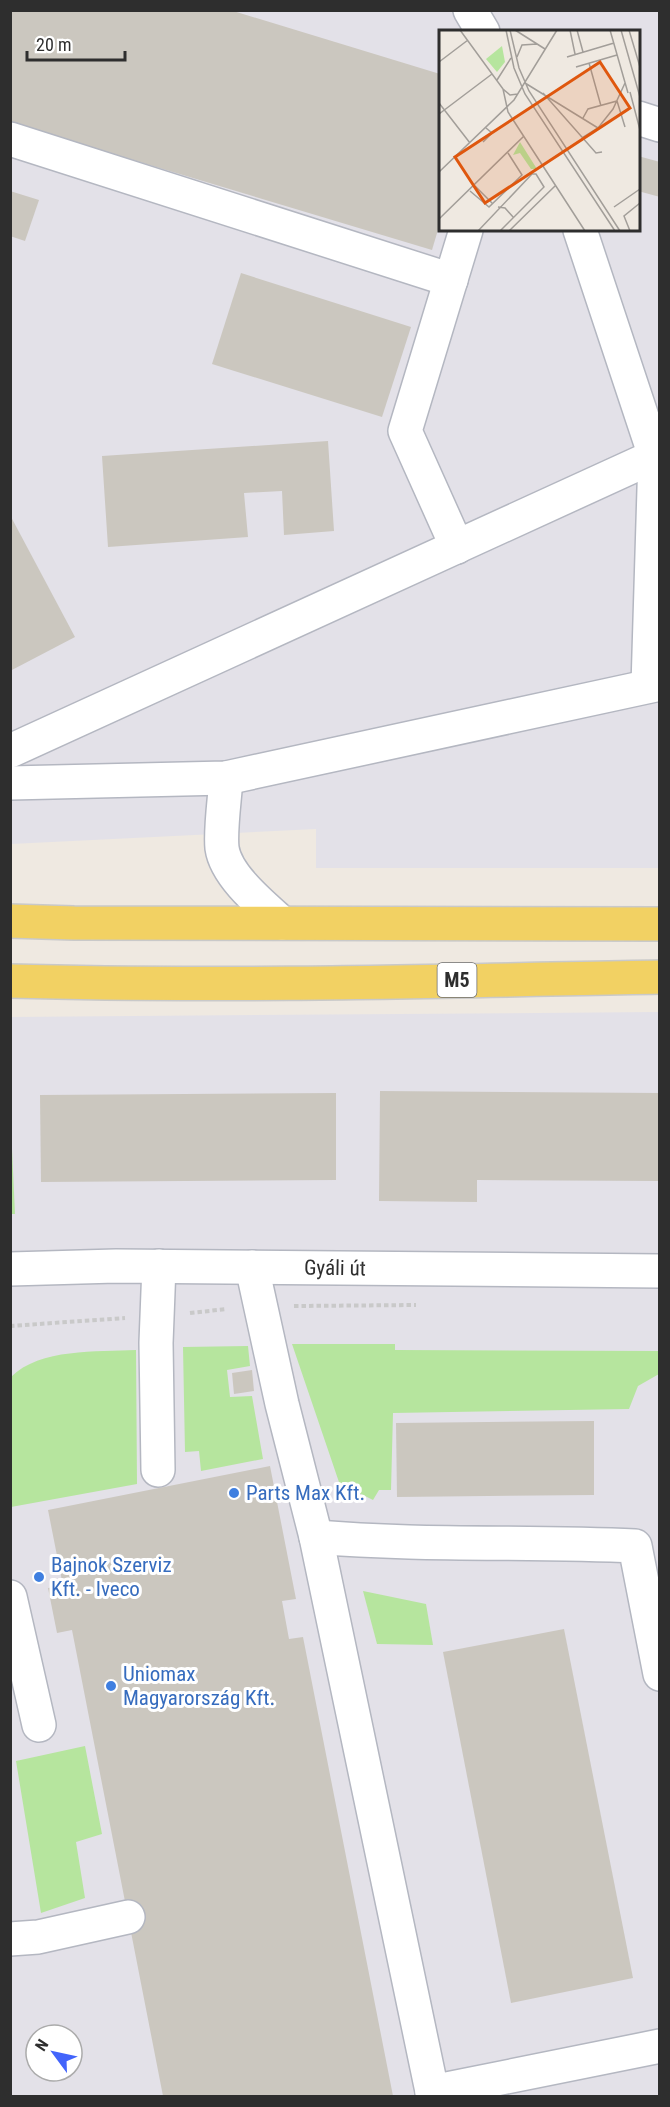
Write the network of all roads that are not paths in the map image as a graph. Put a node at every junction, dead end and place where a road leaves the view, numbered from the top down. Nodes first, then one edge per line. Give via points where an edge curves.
1 (640, 118) edge
2 (660, 124) edge
3 (10, 140) edge
4 (466, 231) edge
5 (580, 231) edge
6 (451, 279) junction
7 (655, 456) junction
8 (457, 547) junction
9 (654, 685) edge
10 (10, 751) edge
11 (226, 778) junction
12 (10, 783) edge
13 (10, 921) edge
14 (282, 923) junction
15 (660, 924) edge
16 (660, 977) edge
17 (10, 981) edge
18 (159, 1266) junction
19 (252, 1267) junction
20 (10, 1269) edge
21 (660, 1271) edge
22 (158, 1470) dead end
23 (316, 1537) junction
24 (10, 1597) edge
25 (660, 1674) edge
26 (39, 1725) dead end
27 (128, 1917) dead end
28 (10, 1939) edge
29 (660, 2046) edge
30 (433, 2094) edge

1 - 2 street
3 - 6 street
4 - 6 street
5 - 7 street
6 - 8 street via 405,432
7 - 8 street
7 - 9 street
8 - 10 street
9 - 11 street
11 - 12 street
11 - 14 street via 222,849 246,890
13 - 14 main road
14 - 15 main road
16 - 17 main road, M5 via 254,984
18 - 19 street, Gyáli út
18 - 20 street, Gyáli út
18 - 22 street
19 - 21 street, Gyáli út
19 - 23 street
23 - 25 street via 379,1542 635,1546
23 - 30 street
24 - 26 street
27 - 28 street via 38,1937
29 - 30 street

